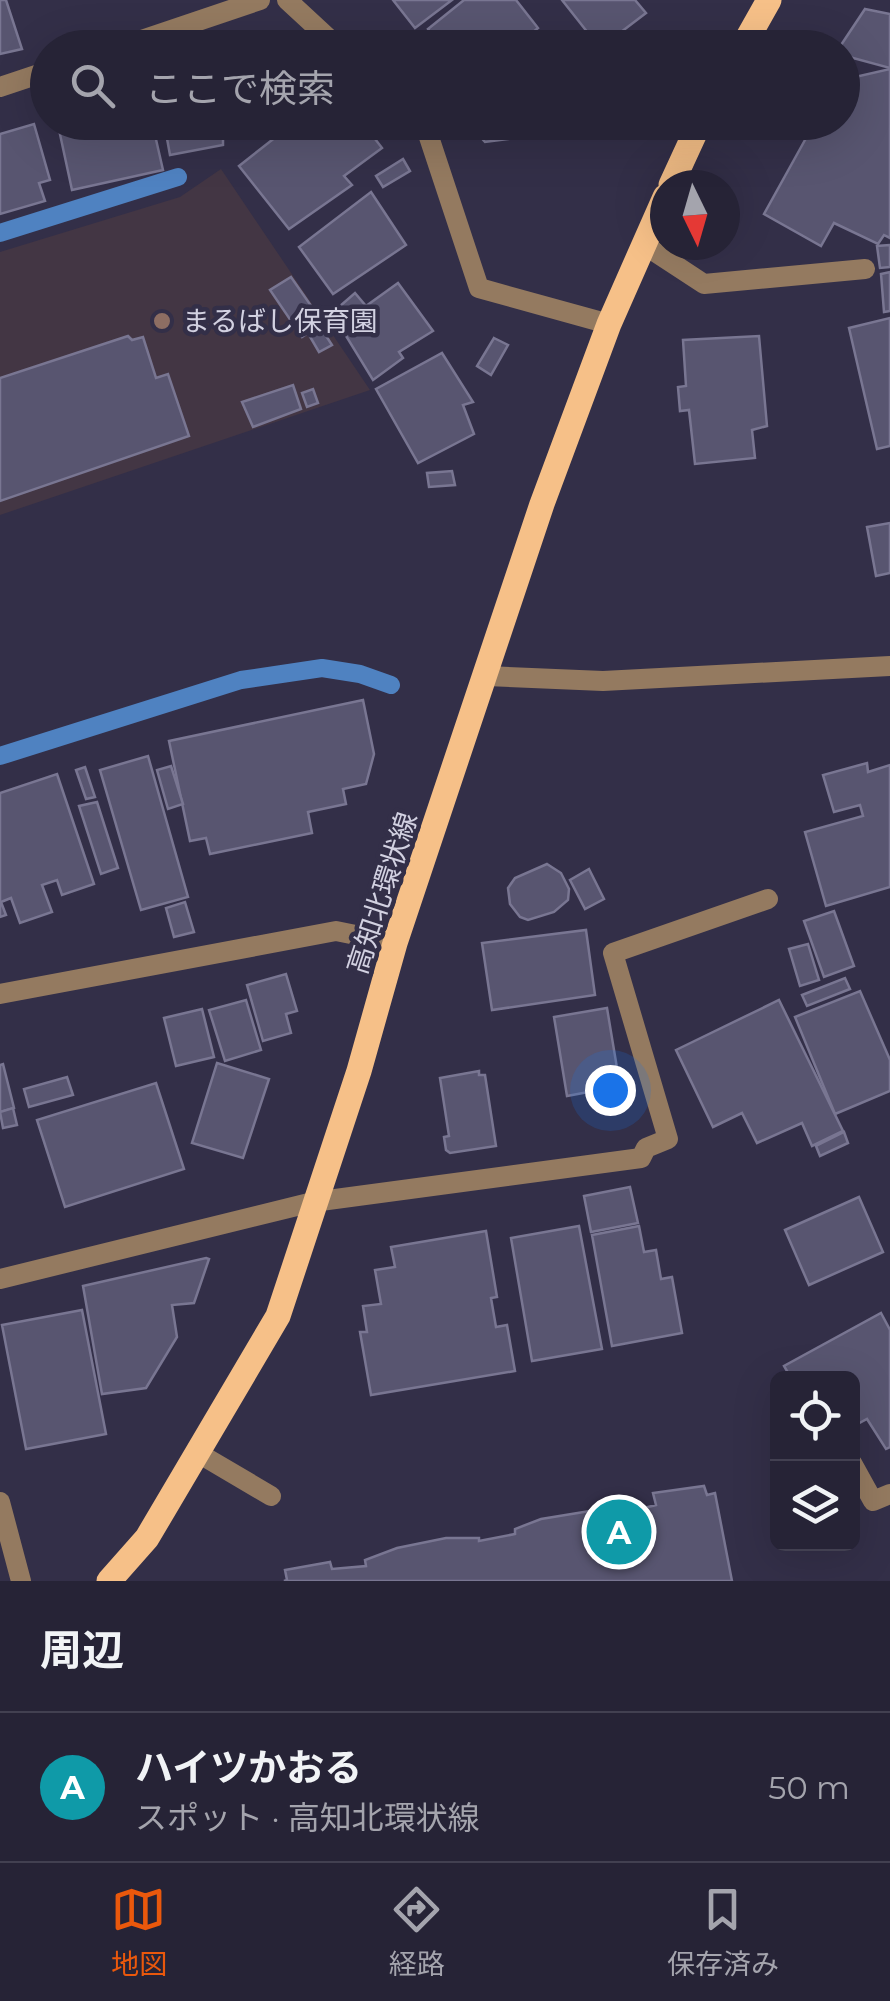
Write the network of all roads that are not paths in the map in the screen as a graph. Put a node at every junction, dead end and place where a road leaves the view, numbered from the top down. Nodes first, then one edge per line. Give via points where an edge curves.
1 (260, 0) edge
2 (287, 0) edge
3 (769, 0) edge
4 (171, 30) edge
5 (319, 30) edge
6 (752, 30) edge
7 (30, 77) edge
8 (0, 87) edge
9 (430, 140) edge
10 (691, 140) edge
11 (677, 170) edge
12 (650, 231) edge
13 (644, 244) junction
14 (865, 269) dead end
15 (610, 324) junction
16 (890, 666) edge
17 (487, 676) junction
18 (768, 899) dead end
19 (395, 943) junction
20 (0, 994) edge
21 (313, 1202) junction
22 (0, 1280) edge
23 (198, 1453) junction
24 (860, 1477) edge
25 (890, 1494) edge
26 (271, 1496) dead end
27 (0, 1502) edge
28 (21, 1581) edge
29 (109, 1581) edge

1 - 4 street
2 - 5 street
3 - 6 main road
7 - 8 street
9 - 15 street via 479,288
10 - 11 main road
12 - 13 main road, 高知北環状線
13 - 14 street via 704,284
13 - 15 main road, 高知北環状線
15 - 17 main road, 高知北環状線
16 - 17 street via 603,681
17 - 19 main road, 高知北環状線
18 - 21 street via 613,953 668,1139 646,1148 641,1158
19 - 20 street via 336,930
19 - 21 main road, 高知北環状線
21 - 22 street
21 - 23 main road, 高知北環状線 via 278,1316
23 - 26 street
23 - 29 main road, 高知北環状線 via 147,1538
24 - 25 street via 873,1501
27 - 28 street

